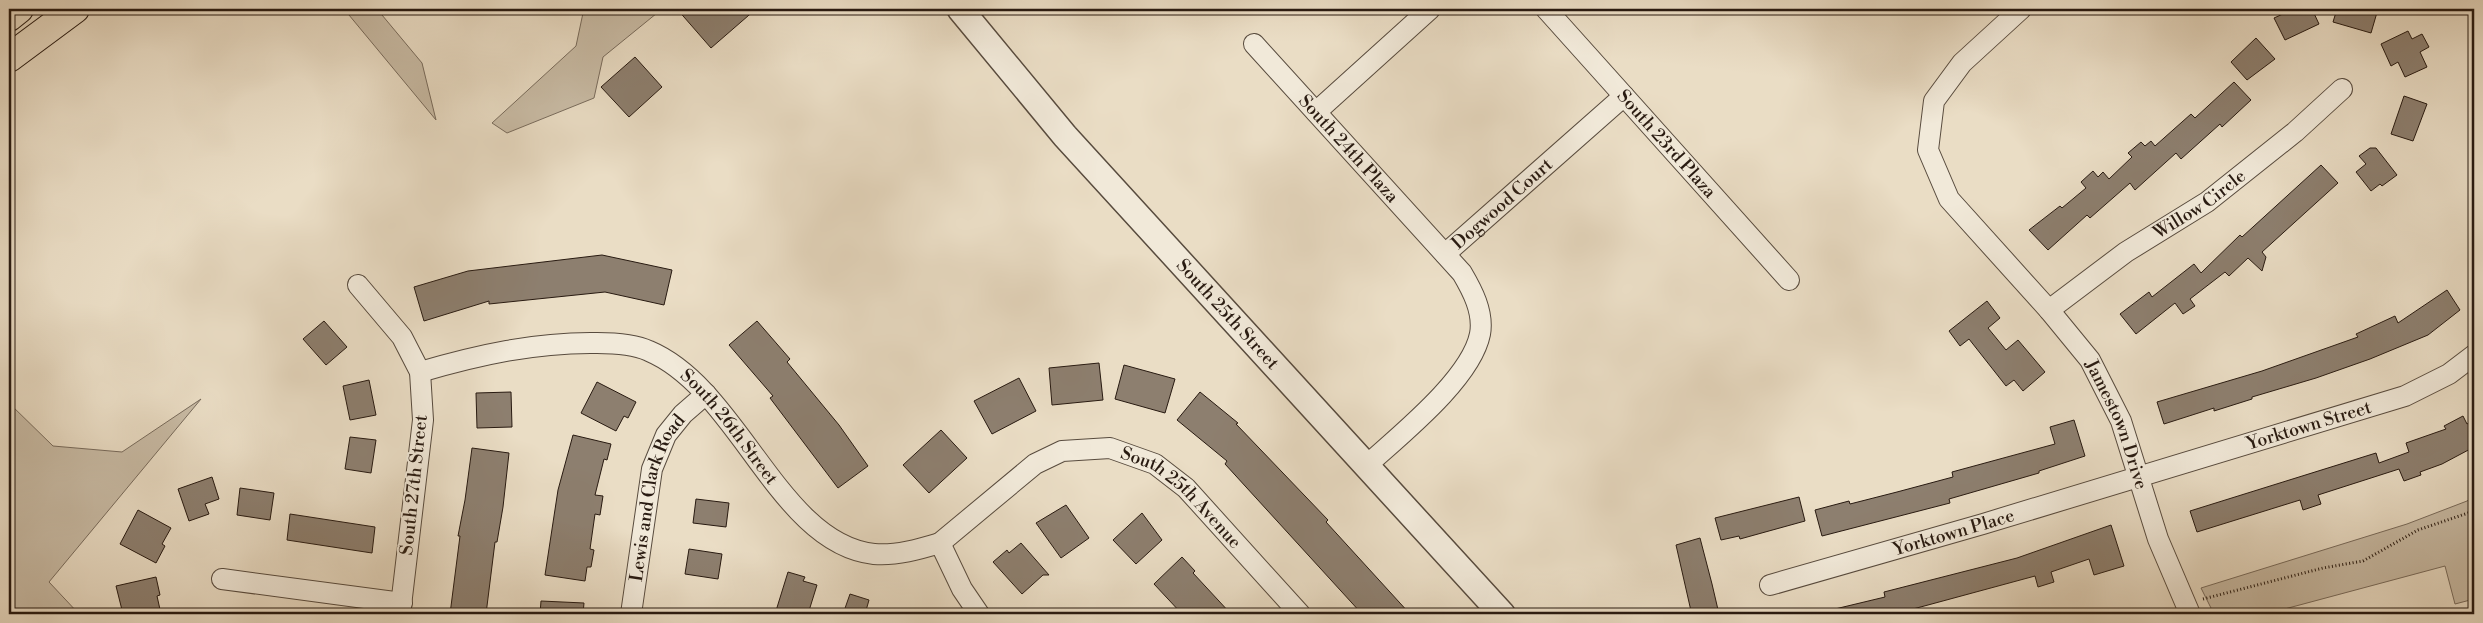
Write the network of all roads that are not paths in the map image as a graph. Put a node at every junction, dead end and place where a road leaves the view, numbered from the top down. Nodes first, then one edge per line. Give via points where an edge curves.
1 (19, 9) edge
2 (75, 9) edge
3 (960, 9) edge
4 (1430, 9) edge
5 (1546, 9) edge
6 (2008, 13) edge
7 (9, 17) edge
8 (1254, 44) dead end
9 (9, 58) edge
10 (2342, 89) dead end
11 (1624, 96) junction
12 (1316, 112) junction
13 (1445, 254) junction
14 (1789, 280) dead end
15 (358, 285) dead end
16 (2049, 310) junction
17 (2474, 355) edge
18 (420, 372) junction
19 (706, 394) junction
20 (1366, 466) junction
21 (2137, 477) junction
22 (940, 543) junction
23 (222, 579) dead end
24 (1770, 585) dead end
25 (401, 609) edge
26 (2187, 609) edge
27 (631, 614) edge
28 (979, 614) edge
29 (1300, 614) edge
30 (1502, 614) edge

1 - 7 main road
2 - 9 main road
3 - 20 street, South 25th Street via 1065,136
4 - 12 street
5 - 11 street, South 23rd Plaza
6 - 16 street, Jamestown Drive via 1962,62 1934,101 1928,150 1949,199
8 - 12 street, South 24th Plaza
10 - 16 street, Willow Circle via 2295,132 2207,202 2126,252
11 - 13 street, Dogwood Court
11 - 14 street, South 23rd Plaza
12 - 13 street, South 24th Plaza
13 - 20 street, Dogwood Court via 1474,293 1480,314 1480,334 1459,376
15 - 18 street, South 27th Street via 402,337
16 - 21 street, Jamestown Drive via 2090,360 2121,421
17 - 21 street, Yorktown Street via 2449,374 2405,396
18 - 19 street, South 26th Street via 510,349 618,343 649,350 684,372
18 - 25 street, South 27th Street via 423,420
19 - 22 street, South 26th Street via 790,502 831,539 874,554
19 - 27 street, Lewis and Clark Road via 666,435 652,470
20 - 30 street, South 25th Street
21 - 24 street, Yorktown Place
21 - 26 street, Jamestown Drive
22 - 28 street via 962,589
22 - 29 street, South 25th Avenue via 1035,464 1062,451 1110,448 1155,464 1186,488
23 - 25 street

